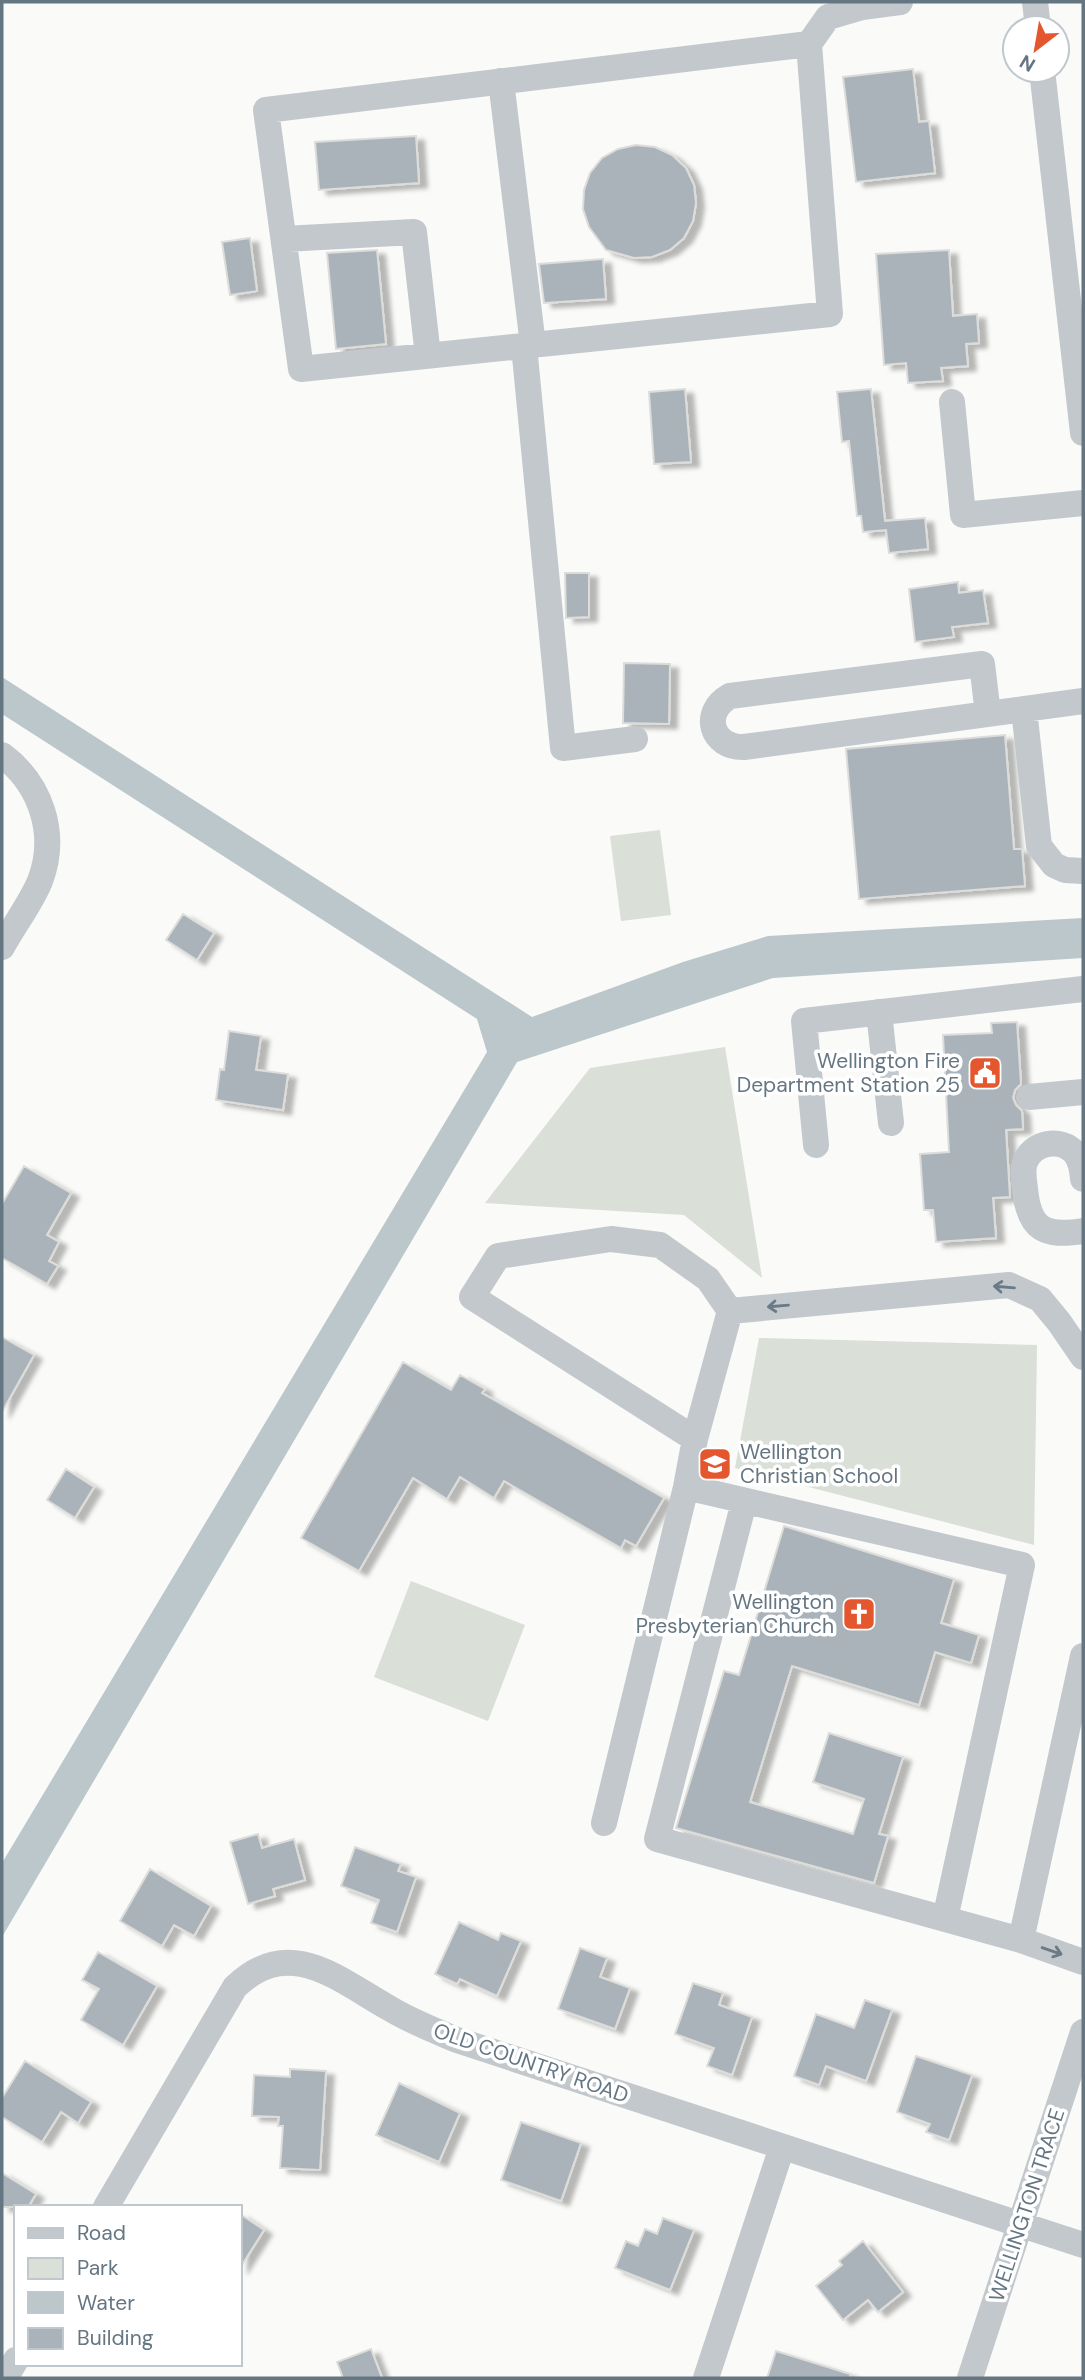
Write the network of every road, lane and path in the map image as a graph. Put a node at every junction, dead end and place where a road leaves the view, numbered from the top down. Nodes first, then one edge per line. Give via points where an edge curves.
1 (900, 2) edge
2 (809, 44) junction
3 (501, 81) junction
4 (1044, 84) edge
5 (284, 239) junction
6 (528, 345) junction
7 (428, 356) junction
8 (951, 402) dead end
9 (1083, 433) edge
10 (1083, 503) edge
11 (1083, 701) edge
12 (1024, 709) junction
13 (988, 714) junction
14 (635, 739) dead end
15 (2, 755) edge
16 (1083, 871) edge
17 (2, 947) edge
18 (1083, 989) edge
19 (879, 1012) junction
20 (1083, 1092) edge
21 (1029, 1097) dead end
22 (891, 1123) dead end
23 (816, 1145) dead end
24 (1083, 1179) edge
25 (1083, 1231) edge
26 (730, 1311) junction
27 (1083, 1357) edge
28 (695, 1439) junction
29 (686, 1487) junction
30 (744, 1502) junction
31 (1083, 1656) edge
32 (604, 1823) dead end
33 (945, 1919) junction
34 (1021, 1940) junction
35 (1083, 1962) edge
36 (1083, 2032) edge
37 (782, 2147) junction
38 (107, 2205) edge
39 (1020, 2225) junction
40 (1083, 2245) edge
41 (706, 2378) edge
42 (970, 2378) edge

1 - 2 street via 862,6 828,17
2 - 3 street
2 - 6 street via 830,313
3 - 5 street via 266,110
3 - 6 street
4 - 9 street
5 - 7 street via 414,232
5 - 7 street via 301,369
6 - 7 street
6 - 14 street via 564,748
8 - 10 street via 963,514
11 - 12 street
12 - 13 street
12 - 16 street via 1039,846 1054,865
13 - 13 street via 735,748 720,740 713,724 717,707 730,696 982,664
15 - 17 street via 34,789 48,839 39,884
18 - 19 street
19 - 22 street
19 - 23 street via 804,1021
20 - 21 street
24 - 25 street via 1081,1163 1069,1147 1039,1146 1025,1161 1027,1207 1037,1225 1056,1234
27 -> 26 street via 1041,1299 1009,1285
26 - 28 street
26 - 28 street via 708,1279 660,1245 611,1239 498,1256 472,1297
28 - 29 street
29 - 30 street
29 - 32 street
30 - 33 street via 1022,1564
30 - 33 street via 656,1839
31 - 34 street
33 - 34 street
34 -> 35 street
36 - 39 street, WELLINGTON TRACE
37 - 38 street, OLD COUNTRY ROAD via 457,2040 310,1964 277,1962 261,1967 235,1987
37 - 39 street, OLD COUNTRY ROAD
37 - 41 street
39 - 40 street, OLD COUNTRY ROAD
39 - 42 street, WELLINGTON TRACE

